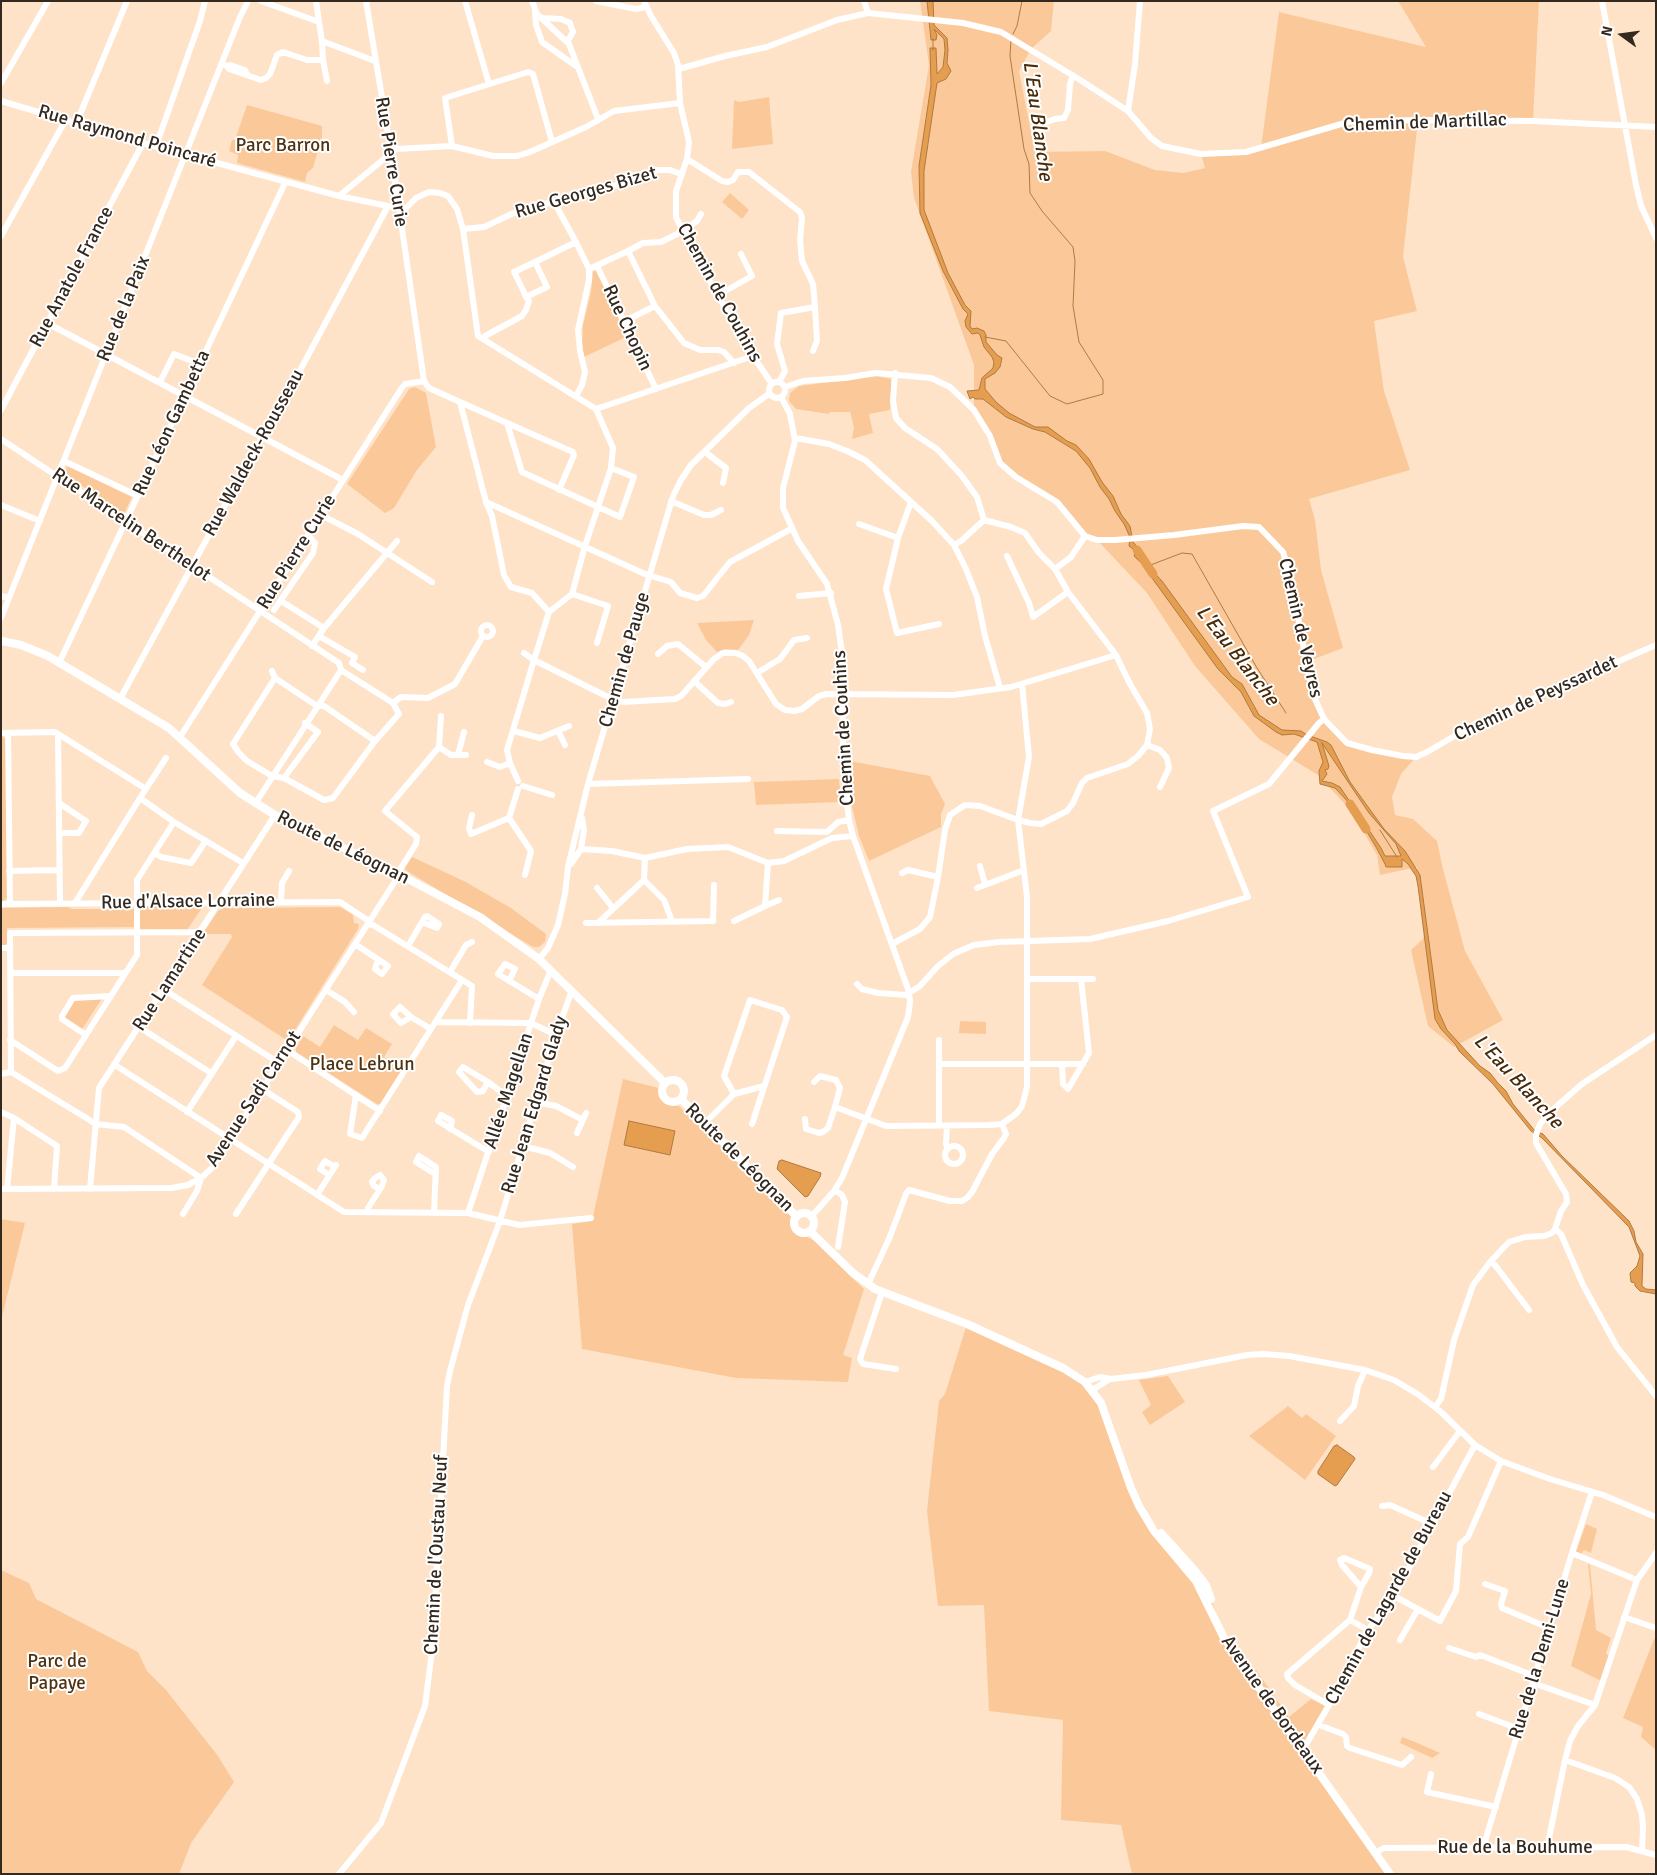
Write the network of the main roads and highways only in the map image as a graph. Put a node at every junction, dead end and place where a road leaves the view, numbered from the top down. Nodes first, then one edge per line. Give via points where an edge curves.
1 (2, 640) edge
2 (665, 1084) junction
3 (681, 1099) junction
4 (796, 1216) junction
5 (810, 1231) junction
6 (1132, 1490) junction
7 (1230, 1645) junction
8 (1390, 1874) edge

1 - 2 main road, Route de Léognan via 36,651 59,663 169,728 255,804 480,917 540,959
2 - 3 main road via 662,1092 665,1098 674,1102
2 - 3 main road via 671,1080 681,1083 684,1093
3 - 4 main road, Route de Léognan
4 - 5 main road via 797,1231
4 - 5 main road via 804,1213 811,1217 814,1223
5 - 6 main road via 853,1273 882,1292 975,1328 1063,1368 1085,1382 1101,1403
6 - 7 main road, Avenue de Bordeaux via 1157,1536 1196,1581
6 - 7 main road, Avenue de Bordeaux via 1147,1516 1206,1585
7 - 8 main road, Avenue de Bordeaux

